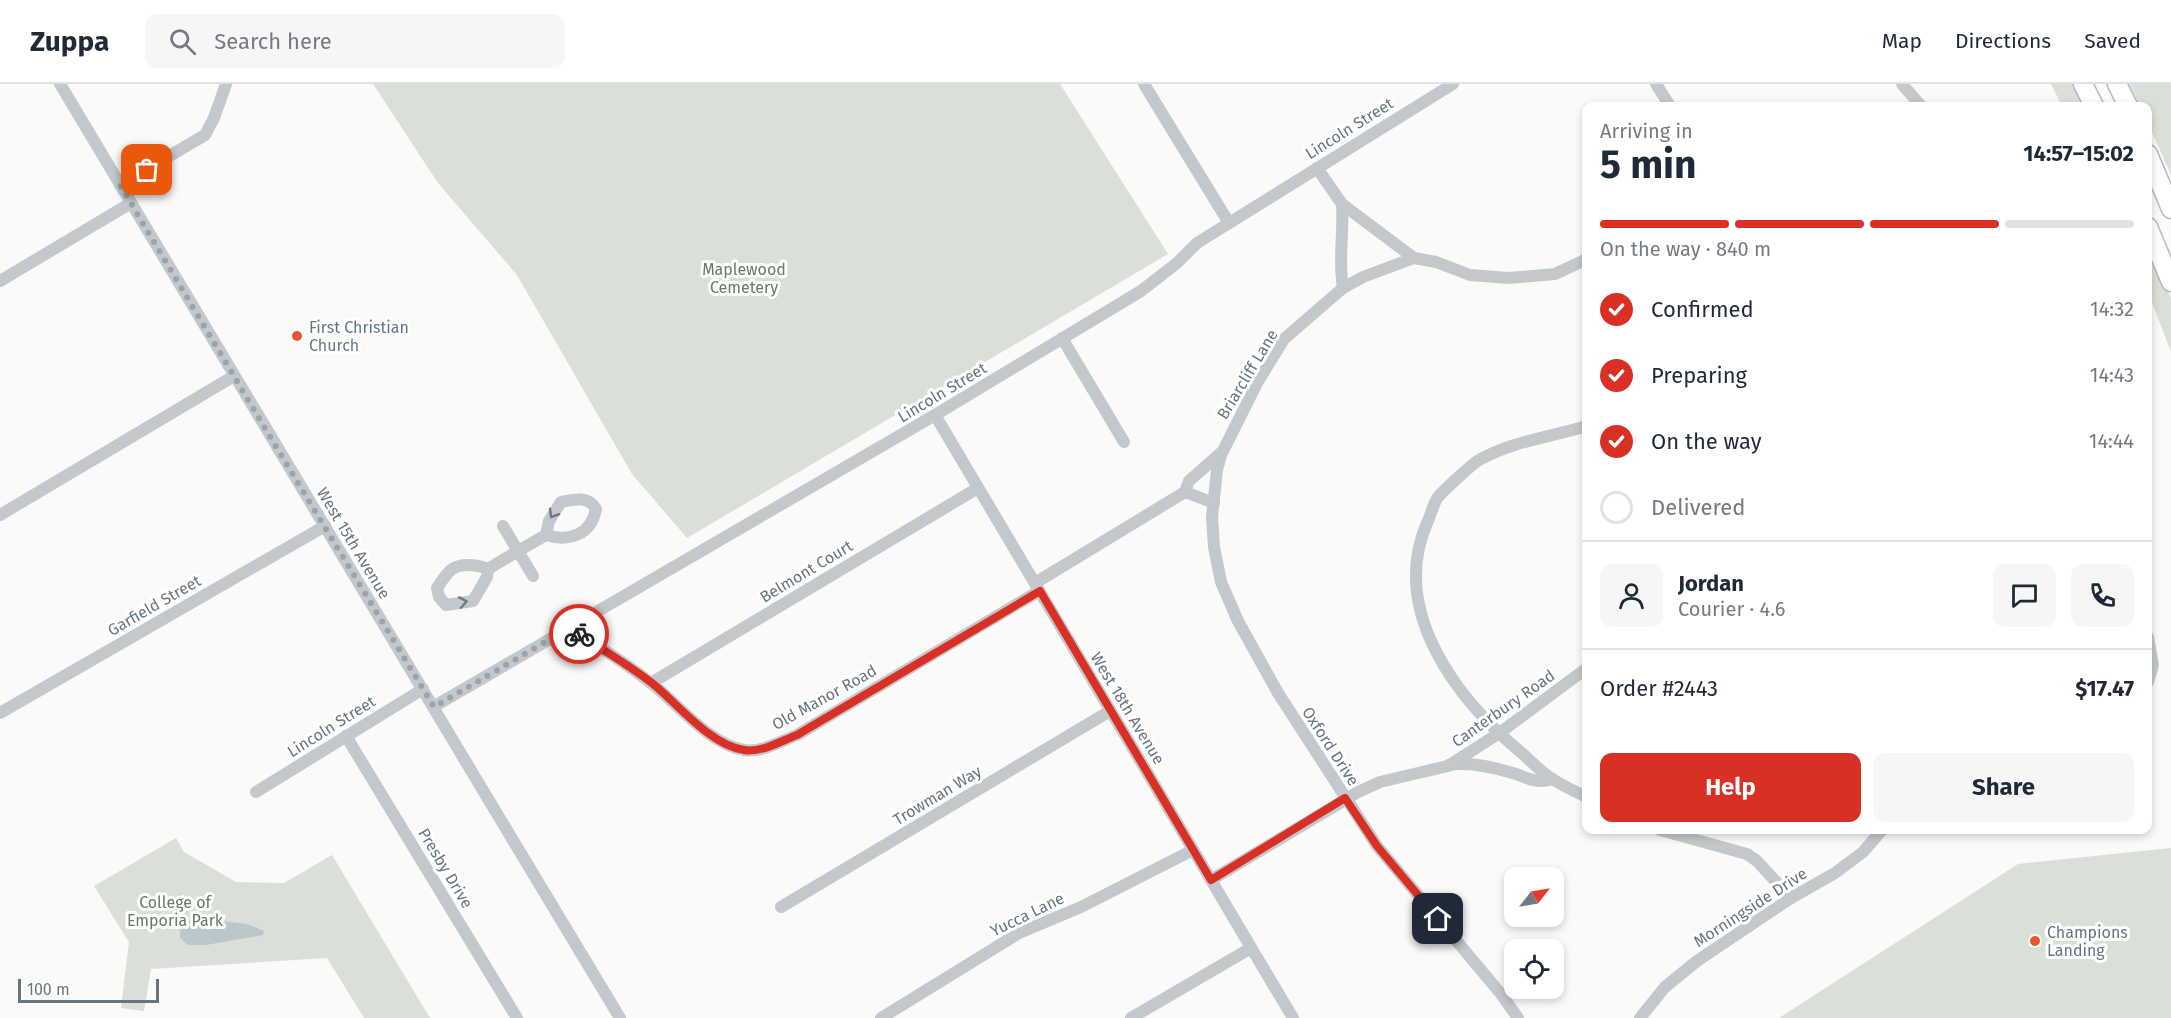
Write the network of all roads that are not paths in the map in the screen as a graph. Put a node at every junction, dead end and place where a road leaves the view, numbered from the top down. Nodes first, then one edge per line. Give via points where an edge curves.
1 (60, 84) edge
2 (226, 84) edge
3 (1144, 84) edge
4 (1453, 84) edge
5 (1656, 84) edge
6 (1902, 84) edge
7 (2084, 84) edge
8 (2117, 84) edge
9 (1667, 102) edge
10 (1918, 102) edge
11 (2092, 102) edge
12 (2126, 102) edge
13 (2152, 164) edge
14 (1317, 168) junction
15 (120, 185) junction
16 (131, 203) junction
17 (1342, 204) junction
18 (2171, 209) edge
19 (1229, 223) junction
20 (2152, 237) edge
21 (1414, 258) junction
22 (1582, 261) edge
23 (0, 281) edge
24 (2171, 282) edge
25 (1342, 288) junction
26 (1062, 338) junction
27 (234, 376) junction
28 (935, 416) junction
29 (1582, 427) edge
30 (1124, 442) dead end
31 (1222, 451) junction
32 (978, 488) junction
33 (1185, 492) junction
34 (1214, 503) junction
35 (0, 515) edge
36 (325, 526) junction
37 (503, 526) dead end
38 (546, 535) dead end
39 (518, 551) junction
40 (488, 569) dead end
41 (533, 576) dead end
42 (1037, 587) junction
43 (571, 627) junction
44 (1582, 672) edge
45 (651, 683) junction
46 (423, 689) junction
47 (434, 707) junction
48 (1110, 711) junction
49 (0, 713) edge
50 (1498, 734) junction
51 (346, 735) junction
52 (1448, 766) junction
53 (1552, 779) junction
54 (256, 792) dead end
55 (1582, 794) edge
56 (1345, 798) junction
57 (1674, 834) edge
58 (1879, 834) edge
59 (1193, 850) junction
60 (1211, 880) junction
61 (1791, 898) junction
62 (781, 907) dead end
63 (1251, 948) junction
64 (517, 1018) edge
65 (620, 1018) edge
66 (881, 1018) edge
67 (1131, 1018) edge
68 (1293, 1018) edge
69 (1518, 1018) edge
70 (1640, 1018) edge

1 - 15 street, West 15th Avenue
2 - 15 street via 205,135
3 - 19 street
4 - 14 street, Lincoln Street
5 - 9 street
6 - 10 street
7 - 11 highway
8 - 12 highway
13 - 18 highway
14 - 17 street
14 - 19 street, Lincoln Street
15 - 16 street, West 15th Avenue
16 - 23 street
16 - 27 street, West 15th Avenue
17 - 21 street
17 - 25 street
19 - 26 street, Lincoln Street via 1197,243 1141,291
20 - 24 highway
21 - 22 street via 1470,275 1509,278 1555,274
21 - 25 street, Briarcliff Lane
25 - 31 street, Briarcliff Lane via 1284,339
26 - 28 street, Lincoln Street
26 - 30 street
27 - 35 street
27 - 36 street, West 15th Avenue
28 - 32 street, West 18th Avenue
28 - 43 street, Lincoln Street
29 - 50 street via 1520,442 1477,461 1438,498 1422,535 1416,558 1421,618 1435,651
31 - 33 street, Briarcliff Lane via 1189,481
31 - 34 street, Oxford Drive
32 - 42 street, West 18th Avenue
32 - 45 street, Belmont Court
33 - 34 street
33 - 42 street, Briarcliff Lane
34 - 56 street, Oxford Drive via 1214,547 1221,582 1238,621 1278,693
36 - 46 street, West 15th Avenue
36 - 49 street, Garfield Street
37 - 39 street
38 - 39 street
39 - 40 street
39 - 41 street
42 - 45 street, Old Manor Road via 797,735 765,748 746,751 731,746 703,729
42 - 48 street, West 18th Avenue
43 - 45 street, Old Manor Road
43 - 47 street, Lincoln Street
44 - 50 street, Canterbury Road
46 - 47 street, West 15th Avenue
46 - 51 street, Lincoln Street
47 - 65 street, West 15th Avenue
48 - 59 street, West 18th Avenue
48 - 62 street, Trowman Way
50 - 52 street, Canterbury Road
50 - 53 street
51 - 54 street, Lincoln Street
51 - 64 street, Presby Drive
52 - 53 street via 1490,767 1534,781
52 - 56 street, Canterbury Road via 1380,782
53 - 55 street
56 - 60 street, Canterbury Road
56 - 69 street, Oxford Drive via 1377,846
57 - 61 street via 1747,854
58 - 61 street, Morningside Drive via 1863,852 1835,873
59 - 60 street, West 18th Avenue
59 - 66 street, Yucca Lane via 1019,933
60 - 63 street, West 18th Avenue
61 - 70 street, Morningside Drive via 1697,961 1665,987
63 - 67 street
63 - 68 street, West 18th Avenue

